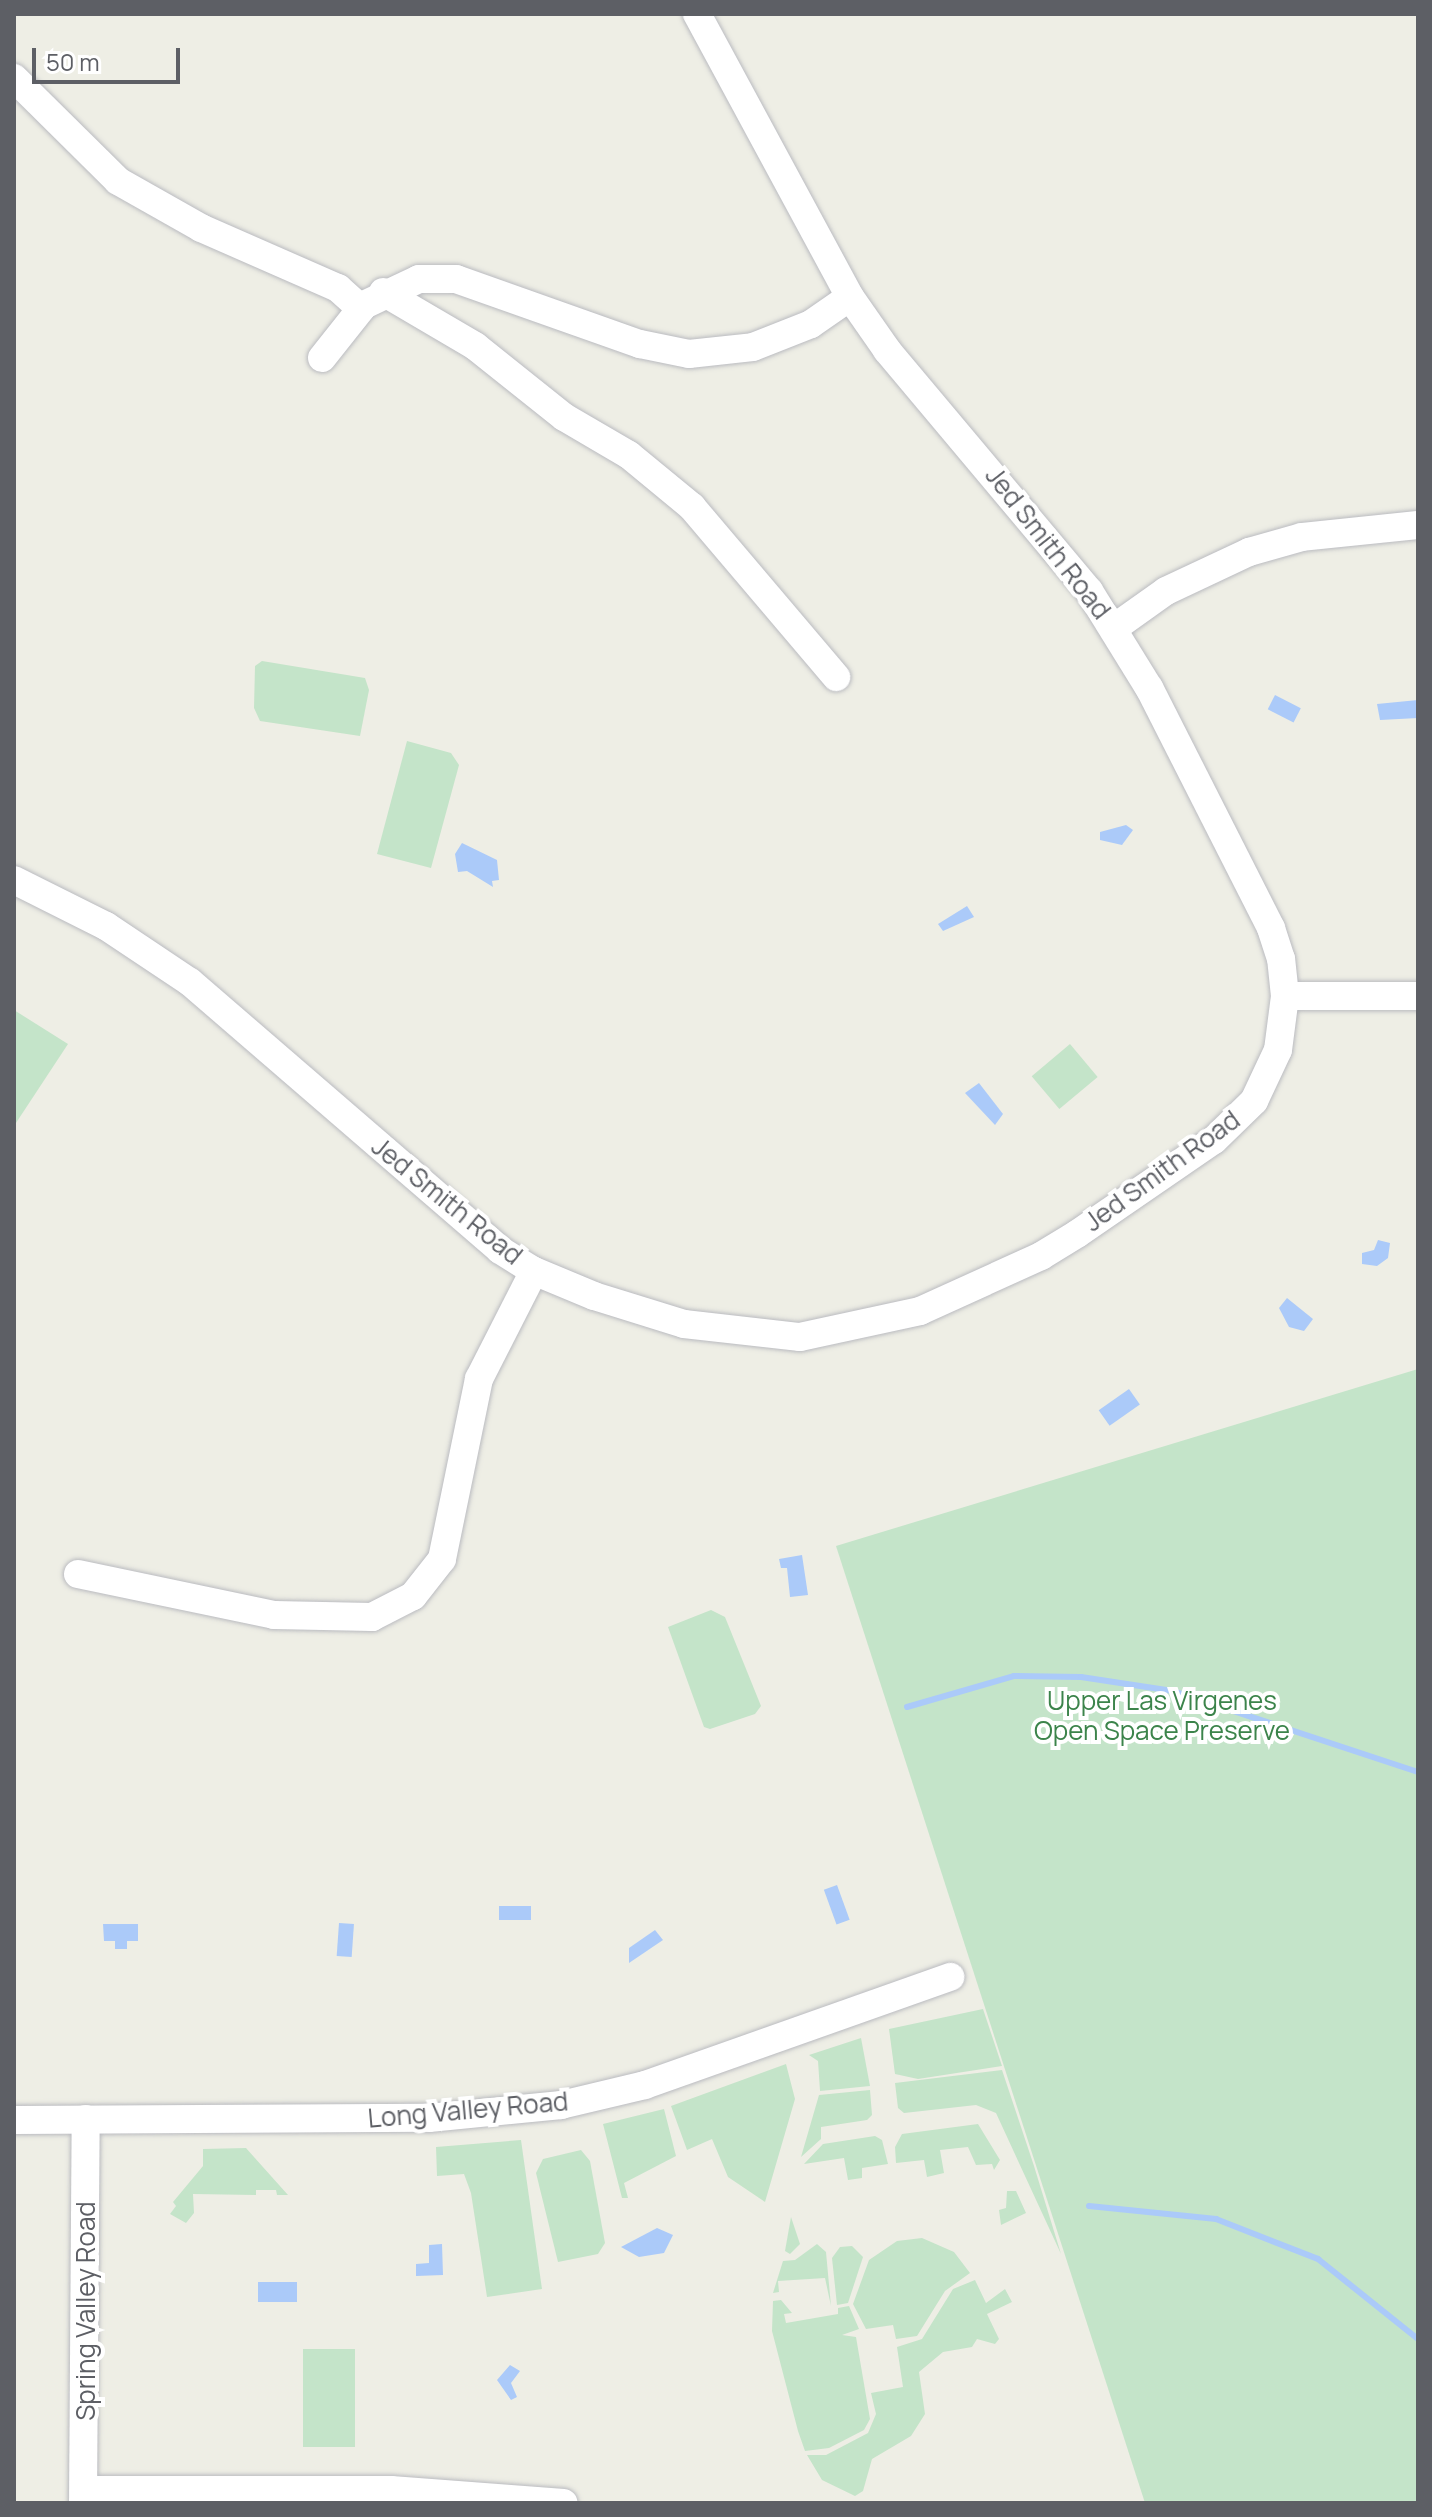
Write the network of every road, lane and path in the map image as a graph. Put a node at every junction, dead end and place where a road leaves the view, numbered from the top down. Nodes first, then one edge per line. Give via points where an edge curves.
1 (697, 14) edge
2 (14, 78) edge
3 (383, 292) junction
4 (850, 297) junction
5 (361, 309) junction
6 (322, 358) dead end
7 (1418, 525) edge
8 (1114, 628) junction
9 (836, 677) dead end
10 (14, 880) edge
11 (1285, 996) junction
12 (1418, 996) edge
13 (534, 1271) junction
14 (78, 1574) dead end
15 (950, 1977) dead end
16 (86, 2119) junction
17 (14, 2120) edge
18 (84, 2496) edge
19 (564, 2503) edge

1 - 4 street, Jed Smith Road
2 - 5 street via 118,181 201,228 338,288
3 - 4 street via 419,279 456,279 640,344 689,354 753,347 811,324
3 - 5 street
3 - 9 street via 475,346 564,417 629,455 692,507
4 - 8 street, Jed Smith Road via 887,350 1023,507
5 - 6 street
7 - 8 street via 1302,537 1249,552 1166,591
8 - 11 street, Jed Smith Road via 1271,928
10 - 13 street, Jed Smith Road via 106,926 190,982 500,1250
11 - 12 street
11 - 13 street, Jed Smith Road via 1278,1050 1268,1077 1254,1101 1214,1140 1041,1256 920,1311 800,1337 746,1333 684,1324
13 - 14 street via 479,1379 442,1559 413,1596 372,1617 274,1615
15 - 16 street, Long Valley Road via 645,2085 561,2105 429,2118
16 - 17 street, Long Valley Road
16 - 18 street, Spring Valley Road
18 - 19 street via 391,2490

